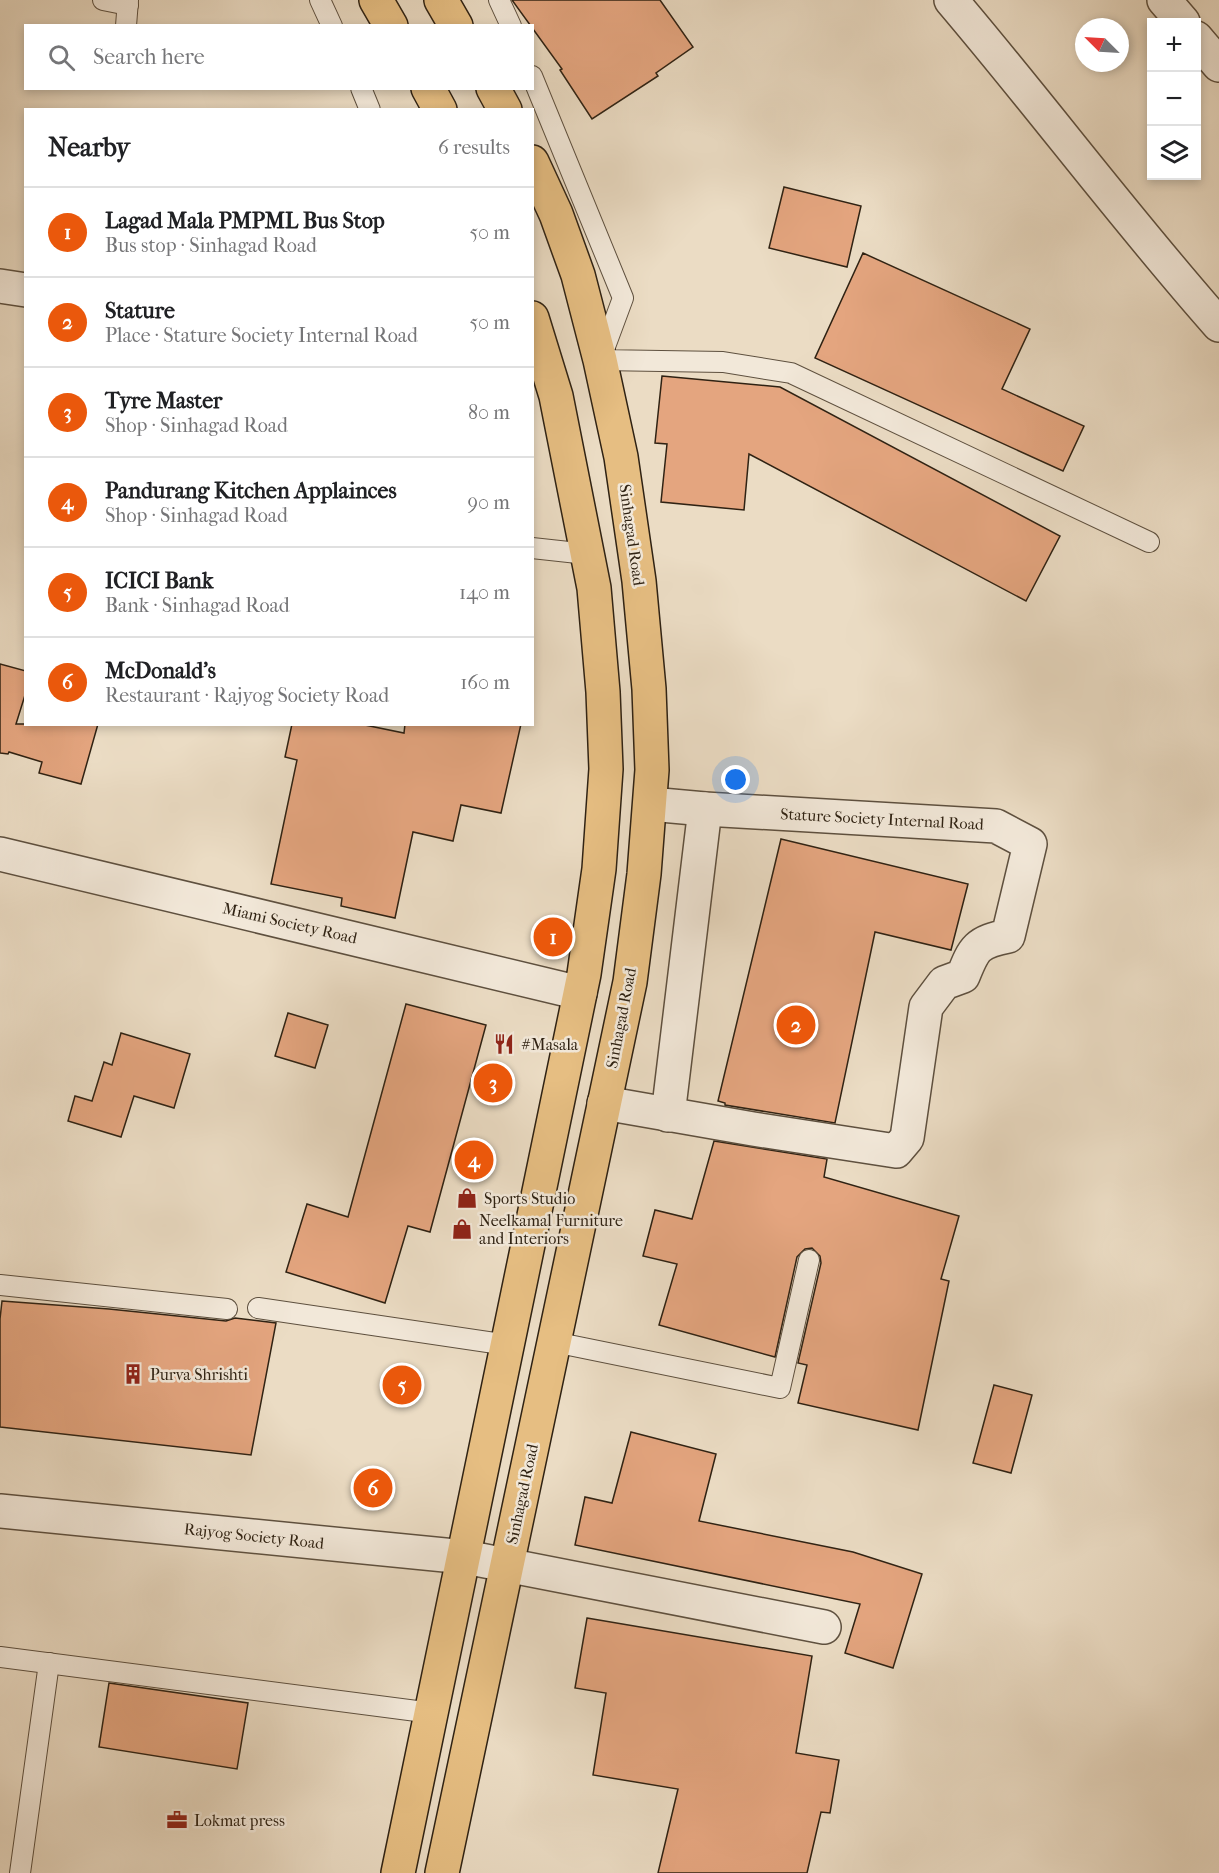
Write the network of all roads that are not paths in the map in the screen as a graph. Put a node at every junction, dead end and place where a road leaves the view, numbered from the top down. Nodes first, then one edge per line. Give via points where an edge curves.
1 (103, 0) edge
2 (320, 0) edge
3 (376, 0) edge
4 (441, 0) edge
5 (499, 0) edge
6 (951, 0) edge
7 (1164, 0) edge
8 (128, 3) edge
9 (1180, 18) edge
10 (126, 24) edge
11 (331, 24) edge
12 (390, 24) edge
13 (455, 24) edge
14 (510, 24) edge
15 (1201, 43) edge
16 (1219, 65) edge
17 (534, 81) edge
18 (362, 90) edge
19 (429, 90) edge
20 (494, 90) edge
21 (369, 108) edge
22 (440, 108) edge
23 (504, 108) edge
24 (534, 166) edge
25 (0, 286) edge
26 (24, 290) edge
27 (1219, 325) edge
28 (534, 333) edge
29 (536, 348) edge
30 (600, 360) junction
31 (1149, 542) dead end
32 (534, 548) edge
33 (587, 554) junction
34 (650, 804) junction
35 (705, 809) junction
36 (0, 854) edge
37 (580, 993) junction
38 (604, 1103) junction
39 (668, 1115) junction
40 (809, 1260) dead end
41 (0, 1285) edge
42 (258, 1308) dead end
43 (227, 1309) dead end
44 (554, 1342) junction
45 (508, 1345) junction
46 (0, 1511) edge
47 (465, 1557) junction
48 (507, 1565) junction
49 (824, 1627) dead end
50 (0, 1657) edge
51 (49, 1663) junction
52 (432, 1713) junction
53 (20, 1873) edge
54 (398, 1873) edge
55 (442, 1873) edge

1 - 8 lane
2 - 11 lane
3 - 12 main road
4 - 13 main road
5 - 14 lane
6 - 27 street
7 - 9 street
8 - 10 lane
15 - 16 street
17 - 30 lane via 623,298
18 - 21 lane
19 - 22 main road
20 - 23 main road
24 - 30 main road, Sinhagad Road via 578,275
25 - 26 street
28 - 29 main road
29 - 33 main road via 556,396
30 - 31 lane via 723,362 791,374
30 - 34 main road, Sinhagad Road via 621,457 639,581 649,689
32 - 33 lane
33 - 37 main road via 594,588 606,769 599,869
34 - 35 street, Stature Society Internal Road
34 - 38 main road, Sinhagad Road via 630,982
35 - 39 street
35 - 39 street, Stature Society Internal Road via 996,826 1030,844 1008,936 988,940 972,954 963,976 944,983 926,1006 907,1138 896,1151
36 - 37 street, Miami Society Road
37 - 45 main road
38 - 39 street, Stature Society Internal Road
38 - 44 main road, Sinhagad Road
40 - 44 lane via 780,1388
41 - 43 lane
42 - 45 lane
44 - 48 main road, Sinhagad Road
45 - 47 main road
46 - 47 street, Rajyog Society Road
47 - 48 street, Rajyog Society Road
47 - 52 main road
48 - 49 street, Rajyog Society Road
48 - 55 main road, Sinhagad Road
50 - 51 lane
51 - 52 lane
51 - 53 lane
52 - 54 main road

